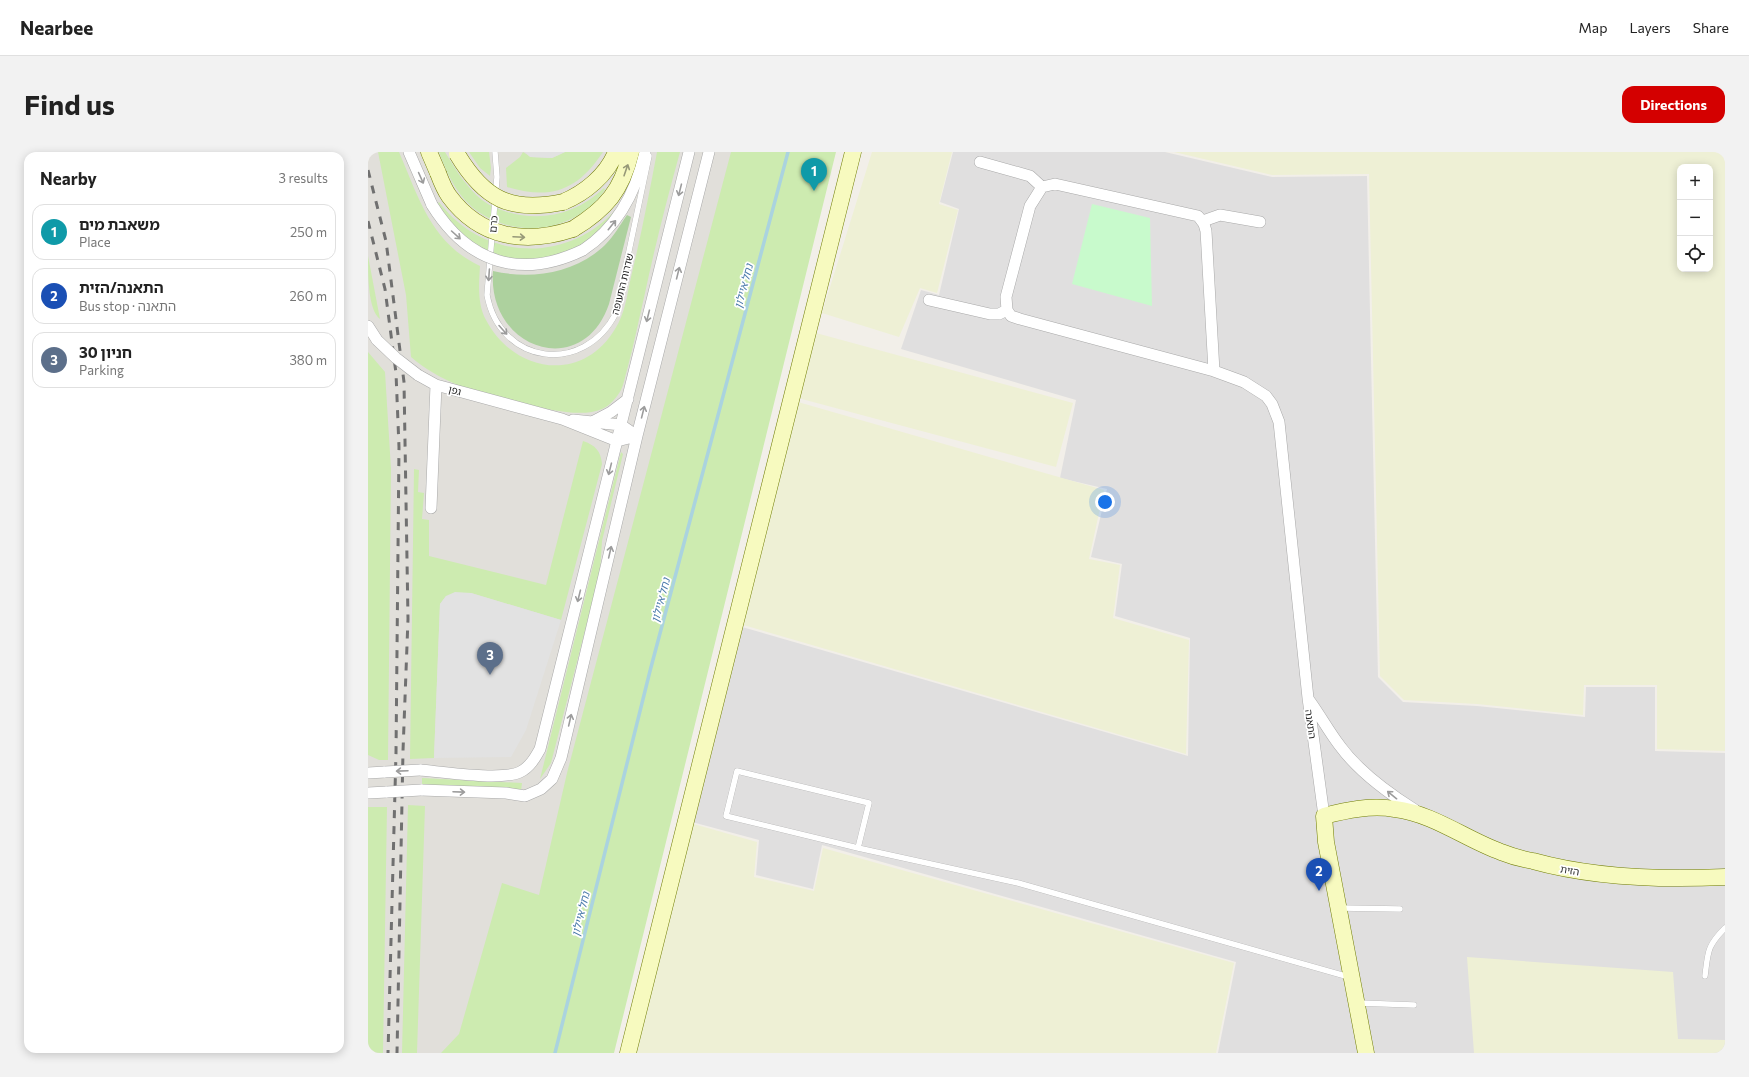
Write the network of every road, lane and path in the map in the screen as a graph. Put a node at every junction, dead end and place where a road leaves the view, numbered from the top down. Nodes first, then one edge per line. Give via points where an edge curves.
1 (409, 152) edge
2 (428, 152) edge
3 (495, 152) edge
4 (616, 152) edge
5 (630, 152) edge
6 (645, 152) edge
7 (650, 152) edge
8 (689, 152) edge
9 (709, 152) edge
10 (853, 152) edge
11 (456, 153) edge
12 (980, 162) dead end
13 (1042, 186) junction
14 (1203, 221) junction
15 (1260, 222) dead end
16 (487, 295) joint
17 (929, 300) dead end
18 (1007, 310) junction
19 (368, 326) edge
20 (1214, 371) junction
21 (436, 384) junction
22 (628, 399) junction
23 (562, 419) junction
24 (592, 422) junction
25 (621, 425) junction
26 (637, 436) junction
27 (617, 441) junction
28 (431, 508) dead end
29 (1308, 698) junction
30 (368, 773) edge
31 (368, 793) edge
32 (1324, 816) junction
33 (1424, 816) junction
34 (858, 848) junction
35 (1725, 877) edge
36 (1338, 908) junction
37 (1400, 909) dead end
38 (1725, 928) edge
39 (1705, 976) dead end
40 (1351, 977) junction
41 (1356, 1003) junction
42 (1414, 1005) dead end
43 (628, 1053) edge
44 (1366, 1053) edge

1 -> 6 street, bridge via 432,205 442,221 458,237 477,251 497,260 536,265 562,259 583,250 612,226 634,188
2 -> 5 street, bridge via 448,195 479,224 512,237 539,238 573,229 596,214 619,187
3 -> 16 lane, כרם via 497,177
4 - 11 street, bridge via 603,173 586,190 563,202 544,206 511,204 499,199 482,188 469,174
16 -> 7 lane, שדרות התעופה via 496,322 528,350 545,355 562,355 590,345 611,323 616,312
8 -> 22 street
26 -> 9 street
10 - 43 street
12 - 13 street via 1030,176
13 - 14 street via 1055,184 1198,216
13 - 18 street via 1030,206 1006,296
14 - 15 street via 1220,215
14 - 20 street via 1206,231
17 - 18 street via 990,314 999,314
18 - 20 street via 1011,316 1020,319
19 - 21 street, גפן, bridge via 377,340 396,358 418,375
20 - 29 street, התאנה via 1244,382 1266,396 1279,422
21 - 23 street, גפן
21 - 28 street
22 - 24 street
22 - 25 street
23 - 24 street
23 - 27 street
24 - 25 street
25 - 26 street
25 - 27 street
26 - 27 street
31 -> 26 street, bridge via 420,790 524,796 541,789 552,779 561,758
27 -> 30 street, bridge via 540,749 534,761 519,773 507,776 420,770
29 - 32 street, התאנה
33 -> 29 street, הזית via 1396,798 1354,762
32 - 33 street, הזית via 1358,808 1378,807
32 - 36 street, התאנה
33 - 35 street, הזית via 1501,852 1559,868 1642,876
34 - 34 lane via 869,803 737,771 726,816
34 - 40 lane via 1018,883
36 - 37 lane
36 - 40 street, התאנה
38 - 39 lane via 1708,949
40 - 41 street, התאנה
41 - 42 lane
41 - 44 street, התאנה

